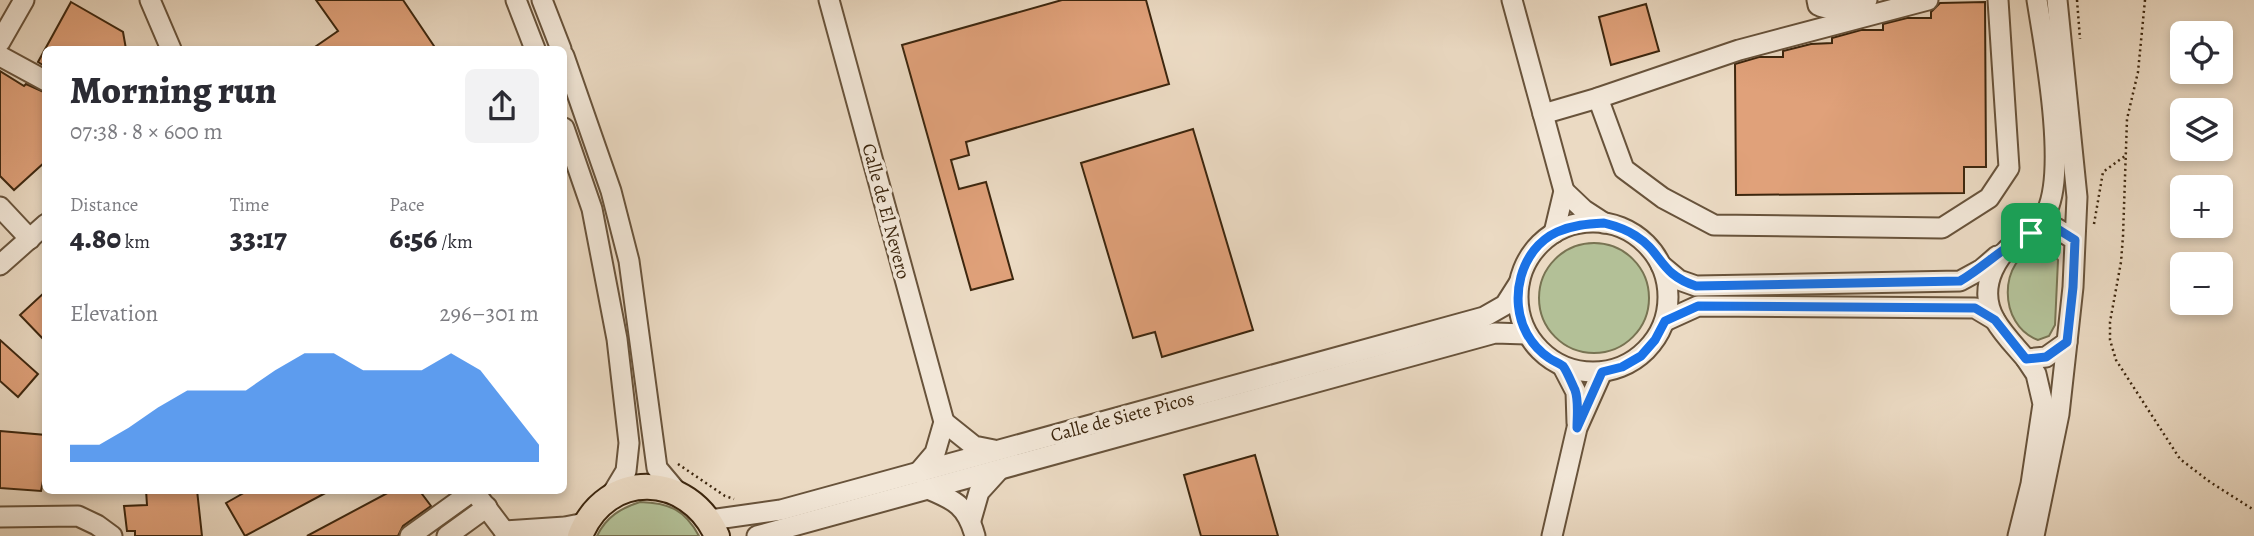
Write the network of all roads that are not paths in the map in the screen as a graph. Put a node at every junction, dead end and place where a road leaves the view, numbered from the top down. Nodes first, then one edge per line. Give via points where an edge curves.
1 (24, 0) edge
2 (150, 0) edge
3 (516, 0) edge
4 (542, 0) edge
5 (829, 0) edge
6 (1512, 0) edge
7 (1816, 0) edge
8 (1867, 0) edge
9 (1928, 0) edge
10 (1998, 0) edge
11 (2037, 0) edge
12 (2057, 0) edge
13 (0, 41) edge
14 (170, 46) edge
15 (534, 46) edge
16 (560, 46) edge
17 (0, 56) edge
18 (567, 64) edge
19 (42, 79) edge
20 (1598, 98) junction
21 (1543, 114) junction
22 (567, 137) edge
23 (1564, 191) junction
24 (0, 207) edge
25 (1604, 223) junction
26 (42, 228) edge
27 (1554, 233) junction
28 (2031, 233) junction
29 (30, 239) junction
30 (2075, 240) junction
31 (2004, 250) junction
32 (1661, 264) junction
33 (0, 265) edge
34 (1519, 283) junction
35 (1995, 320) junction
36 (1665, 321) junction
37 (1527, 334) junction
38 (2067, 342) junction
39 (2026, 359) junction
40 (1563, 367) junction
41 (1602, 372) junction
42 (944, 422) junction
43 (1577, 428) junction
44 (998, 460) junction
45 (923, 481) junction
46 (678, 493) junction
47 (468, 494) edge
48 (477, 494) edge
49 (611, 496) junction
50 (487, 507) junction
51 (0, 517) edge
52 (713, 528) edge
53 (973, 528) edge
54 (582, 529) edge
55 (508, 534) edge
56 (112, 536) edge
57 (410, 536) edge
58 (447, 536) edge
59 (757, 536) edge
60 (1552, 536) edge
61 (2018, 536) edge
62 (2034, 536) edge

1 - 13 street
2 - 14 street
3 - 15 street
4 - 16 street
5 - 42 street, Calle de El Nevero
6 - 21 street
7 - 8 street via 1824,8 1834,9
9 - 20 street via 1739,50
10 - 20 street via 2009,168 1989,198 1941,228 1714,225 1663,198 1624,169
11 - 28 street via 2056,178 2046,213
12 - 30 street via 2077,197
17 - 19 street
18 - 46 street via 611,191 629,261 657,468
20 - 21 street
21 - 23 street
22 - 49 street via 592,209 617,339 629,443 626,471
23 - 25 street
23 - 27 street
24 - 29 street
25 - 27 street via 1578,224
25 - 32 street via 1638,236
26 - 29 street
27 - 34 street via 1538,246
28 - 30 street via 2056,228
28 - 31 street
29 - 33 street
30 - 38 street
31 - 32 street via 1960,281 1696,286 1679,280
31 - 35 street via 1991,274 1987,296
32 - 36 street via 1668,292
34 - 37 street via 1520,318
34 - 44 street, Calle de Siete Picos via 1505,305 1484,317
35 - 36 street via 1975,308 1698,306
35 - 39 street
36 - 41 street via 1641,356
37 - 40 street via 1537,348
37 - 44 street, Calle de Siete Picos via 1495,333
38 - 39 street via 2046,357
38 - 62 street via 2059,414
39 - 61 street via 2036,374 2043,404
40 - 41 street
40 - 43 street via 1576,392
41 - 43 street
42 - 44 street
42 - 45 street
43 - 60 street
44 - 45 street, Calle de Siete Picos
44 - 53 street via 979,492
45 - 52 street, Calle de Siete Picos via 744,517
45 - 53 street via 954,499
45 - 59 street, Calle de Siete Picos
46 - 49 main road via 656,487 633,488
46 - 52 main road via 696,504
47 - 57 street
48 - 50 street
49 - 54 main road
50 - 55 street
50 - 58 street
51 - 56 street via 78,516
54 - 55 street

